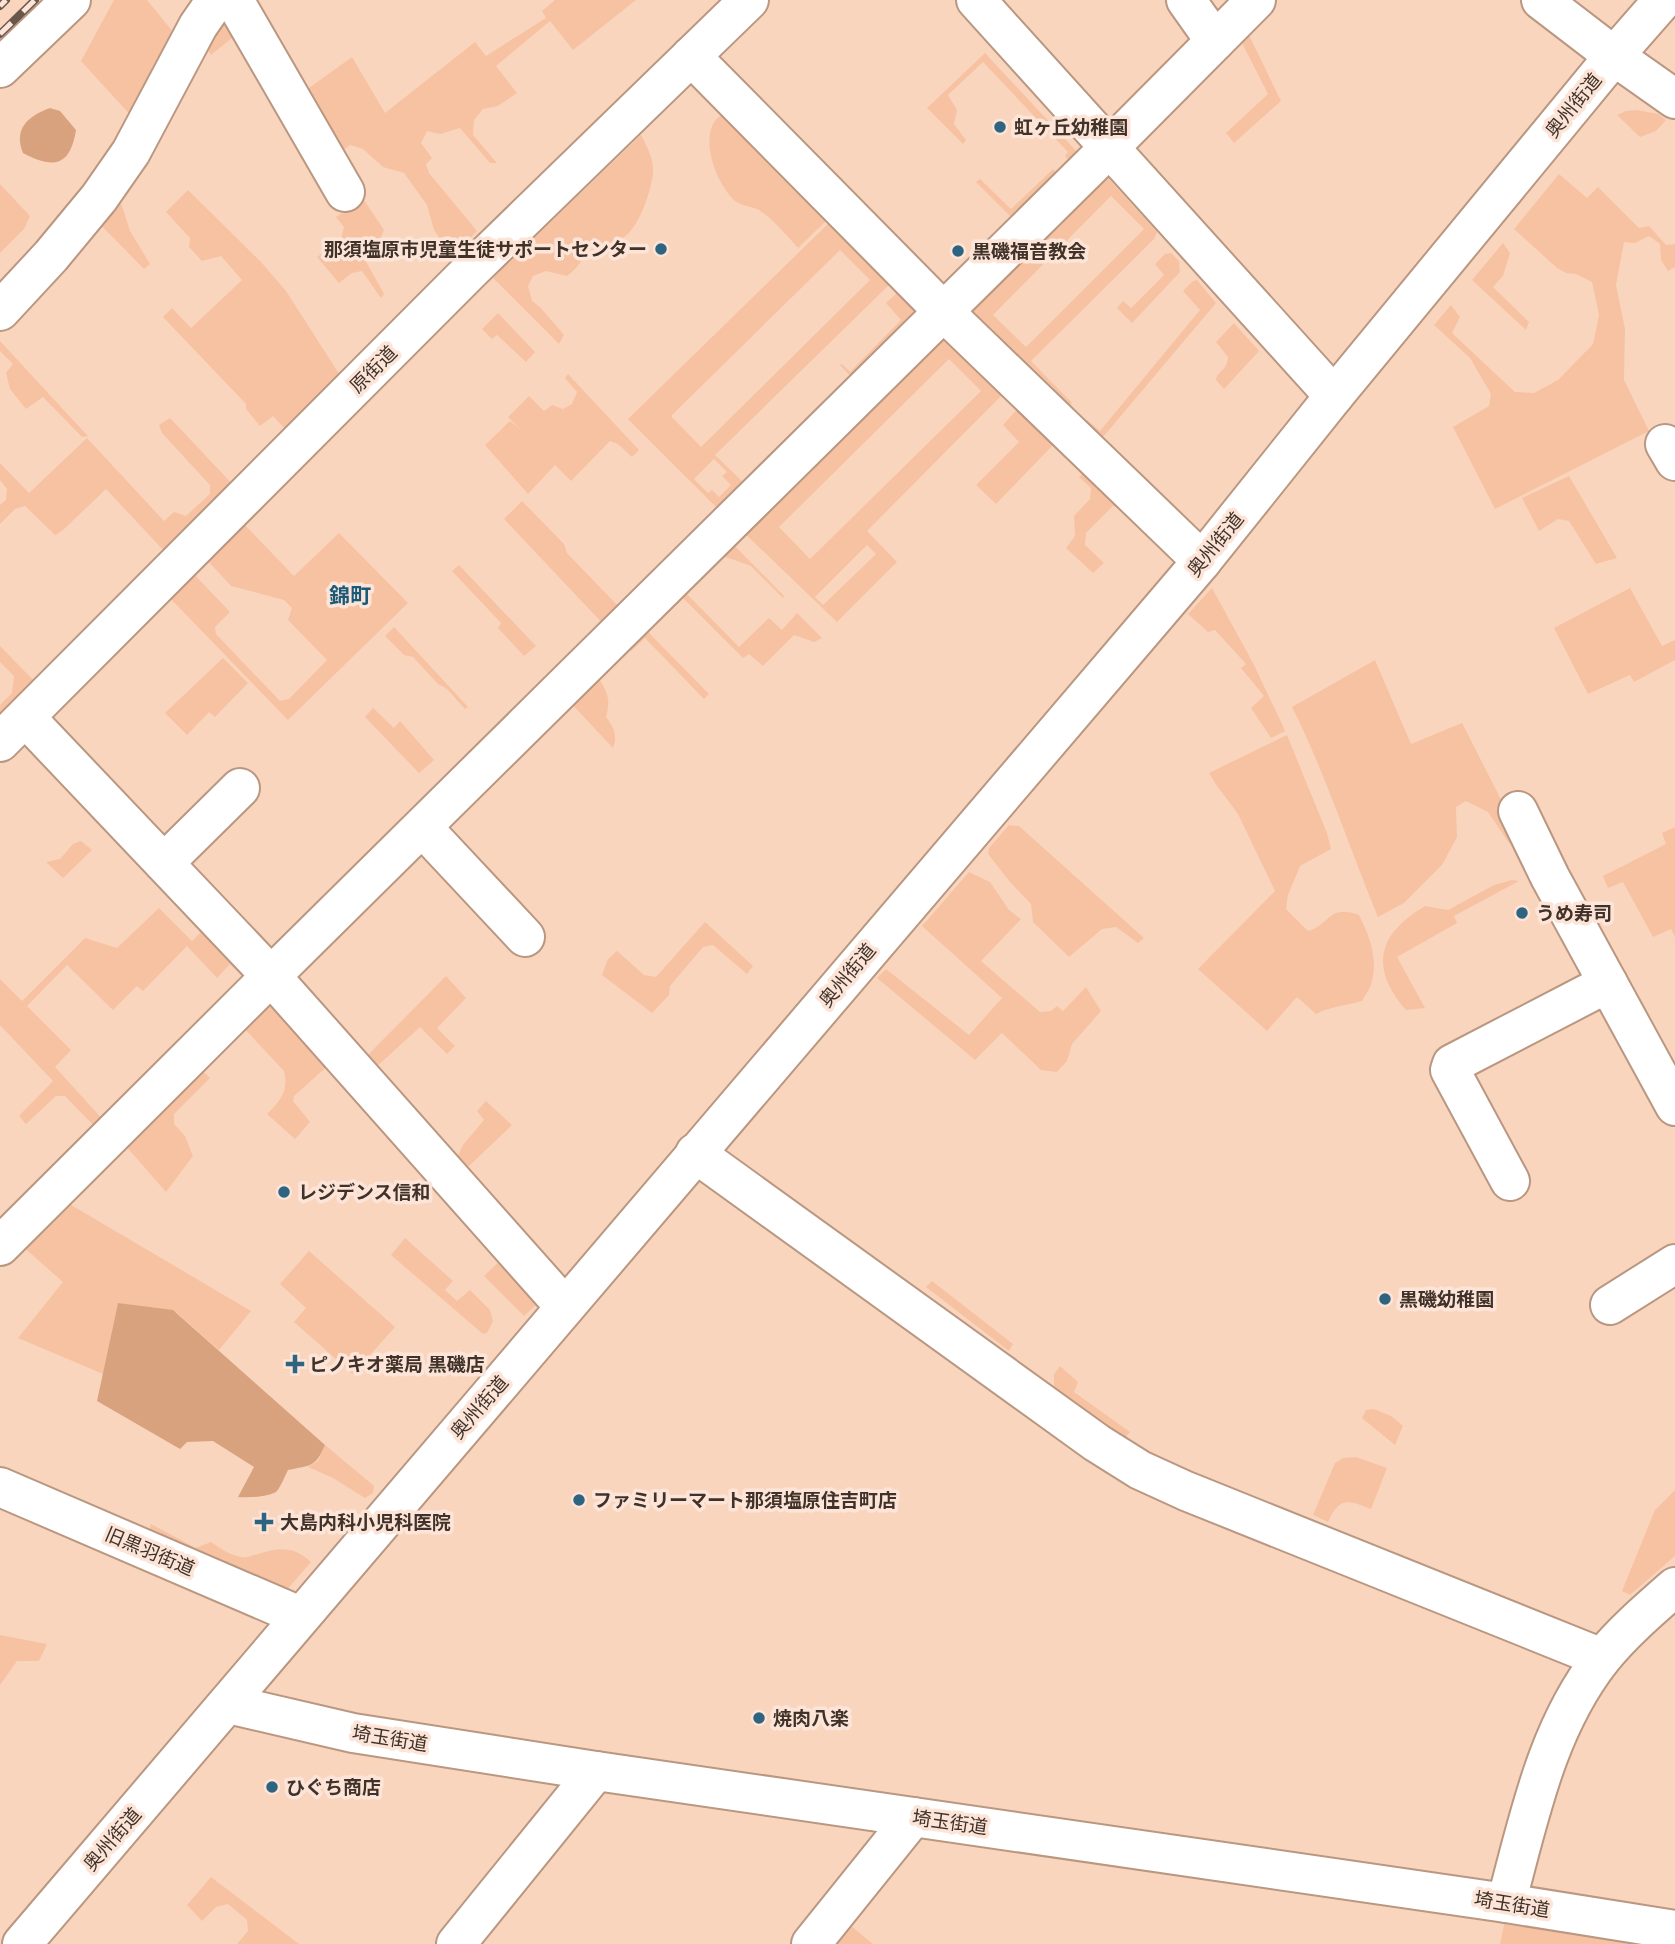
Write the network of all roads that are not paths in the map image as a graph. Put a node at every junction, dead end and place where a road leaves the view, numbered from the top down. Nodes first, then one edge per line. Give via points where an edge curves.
1 (71, 0) edge
2 (216, 0) edge
3 (234, 0) edge
4 (749, 0) edge
5 (976, 0) edge
6 (1186, 0) edge
7 (1256, 0) edge
8 (1541, 0) edge
9 (1663, 0) edge
10 (1215, 41) junction
11 (691, 56) junction
12 (1614, 56) junction
13 (0, 68) edge
14 (1675, 99) edge
15 (1109, 148) junction
16 (345, 192) dead end
17 (0, 311) edge
18 (943, 311) junction
19 (1334, 396) junction
20 (1202, 561) junction
21 (13, 730) edge
22 (240, 788) dead end
23 (1518, 811) dead end
24 (423, 828) junction
25 (164, 863) junction
26 (525, 937) dead end
27 (271, 976) junction
28 (1608, 983) junction
29 (1675, 1106) edge
30 (695, 1153) junction
31 (1510, 1181) dead end
32 (0, 1246) edge
33 (1675, 1264) edge
34 (1610, 1305) dead end
35 (565, 1307) junction
36 (0, 1487) edge
37 (1675, 1587) edge
38 (300, 1616) junction
39 (1602, 1658) junction
40 (228, 1704) junction
41 (596, 1771) junction
42 (913, 1817) junction
43 (1506, 1903) junction
44 (1675, 1930) edge
45 (22, 1944) edge
46 (456, 1944) edge
47 (811, 1944) edge

1 - 13 street
2 - 17 street via 131,152 99,198
3 - 16 street
4 - 11 street, 原街道
5 - 15 street
6 - 10 street
7 - 10 street
8 - 12 street
9 - 12 street, 奥州街道
10 - 15 street
11 - 18 street
11 - 21 street, 原街道
12 - 14 street
12 - 19 street, 奥州街道
15 - 18 street
15 - 19 street
18 - 20 street
18 - 24 street
19 - 20 street, 奥州街道
20 - 30 street, 奥州街道
21 - 25 street
22 - 25 street
23 - 28 street
24 - 26 street
24 - 27 street
25 - 27 street
27 - 32 street
27 - 35 street
28 - 29 street
28 - 31 street via 1452,1064 1450,1070
30 - 35 street, 奥州街道
30 - 39 street via 1097,1443 1140,1469
33 - 34 street
35 - 38 street, 奥州街道
36 - 38 street, 旧黒羽街道
37 - 39 street
38 - 40 street, 奥州街道
39 - 43 street via 1570,1707 1551,1749
40 - 41 street, 埼玉街道 via 353,1732
40 - 45 street, 奥州街道
41 - 42 street, 埼玉街道
41 - 46 street
42 - 43 street, 埼玉街道
42 - 47 street
43 - 44 street, 埼玉街道

